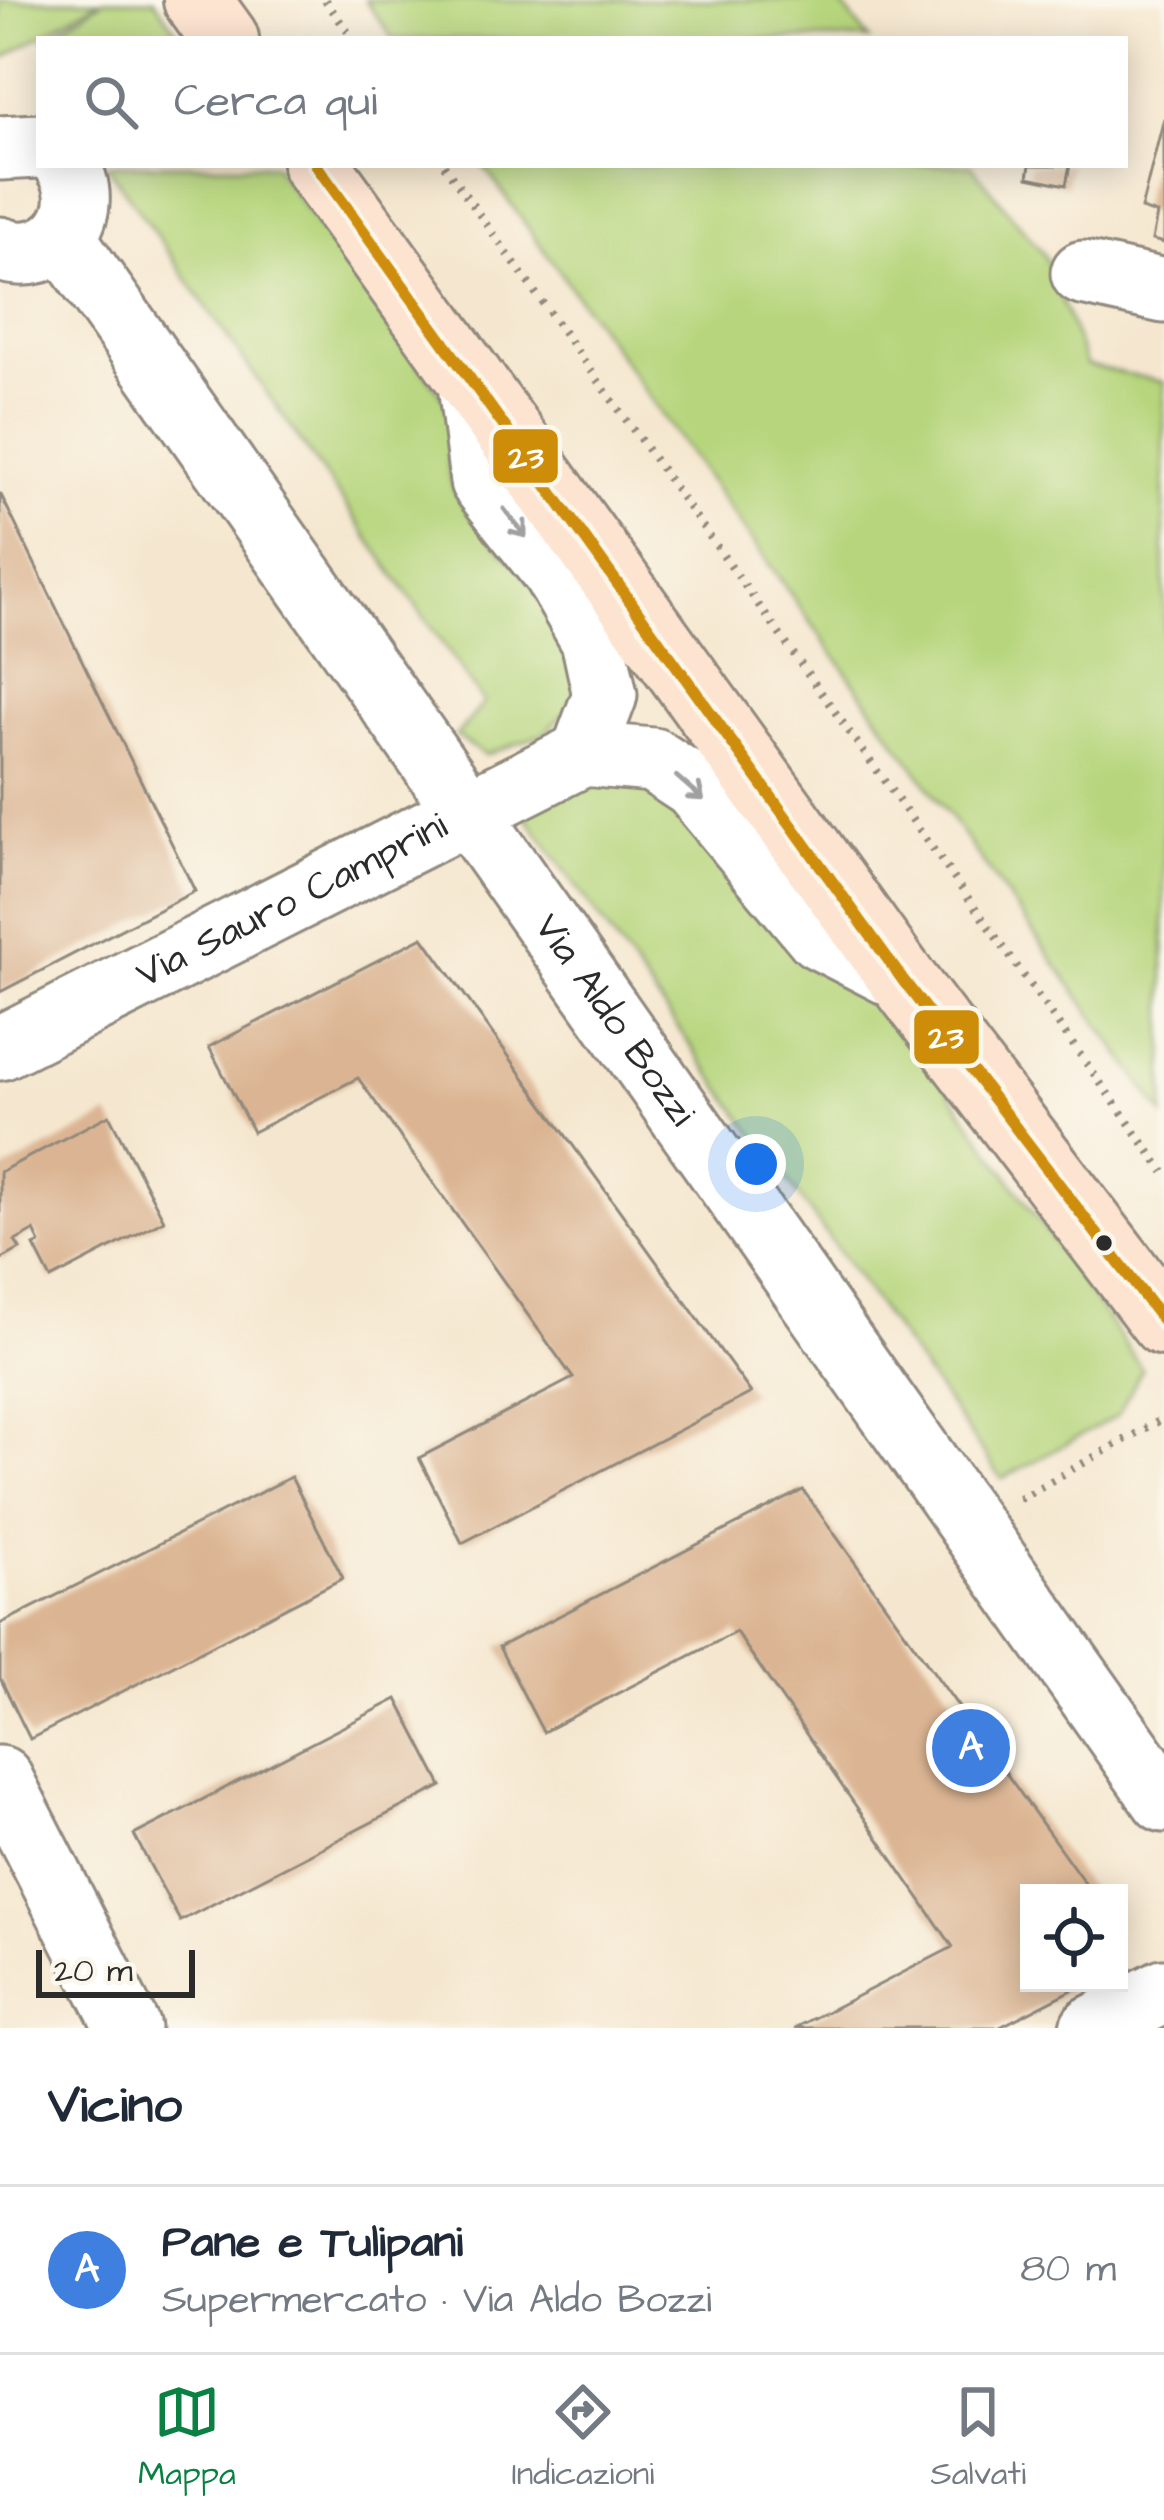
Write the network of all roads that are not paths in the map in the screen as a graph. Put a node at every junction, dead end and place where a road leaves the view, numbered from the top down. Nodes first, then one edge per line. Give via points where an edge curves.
1 (197, 0) edge
2 (223, 36) edge
3 (36, 146) edge
4 (0, 148) edge
5 (68, 168) edge
6 (318, 168) edge
7 (63, 238) junction
8 (0, 249) edge
9 (1083, 273) dead end
10 (1164, 291) edge
11 (469, 376) junction
12 (583, 754) junction
13 (473, 814) junction
14 (903, 980) junction
15 (0, 1048) edge
16 (1164, 1322) edge
17 (0, 1778) edge
18 (1164, 1800) edge
19 (1164, 1991) edge
20 (128, 2028) edge
21 (1091, 2028) edge

1 - 2 main road
3 - 4 street
5 - 7 street via 79,206
6 - 11 main road
7 - 8 street via 30,254
7 - 13 street, Via Aldo Bozzi
9 - 10 street
11 -> 12 street via 482,482 554,572 593,640 605,695
11 - 14 main road
12 - 13 street, Via Sauro Camprini
12 -> 14 street via 652,760 694,787 819,938
13 - 15 street, Via Sauro Camprini
13 - 18 street, Via Aldo Bozzi
14 - 16 main road
17 - 20 street
19 - 21 street

